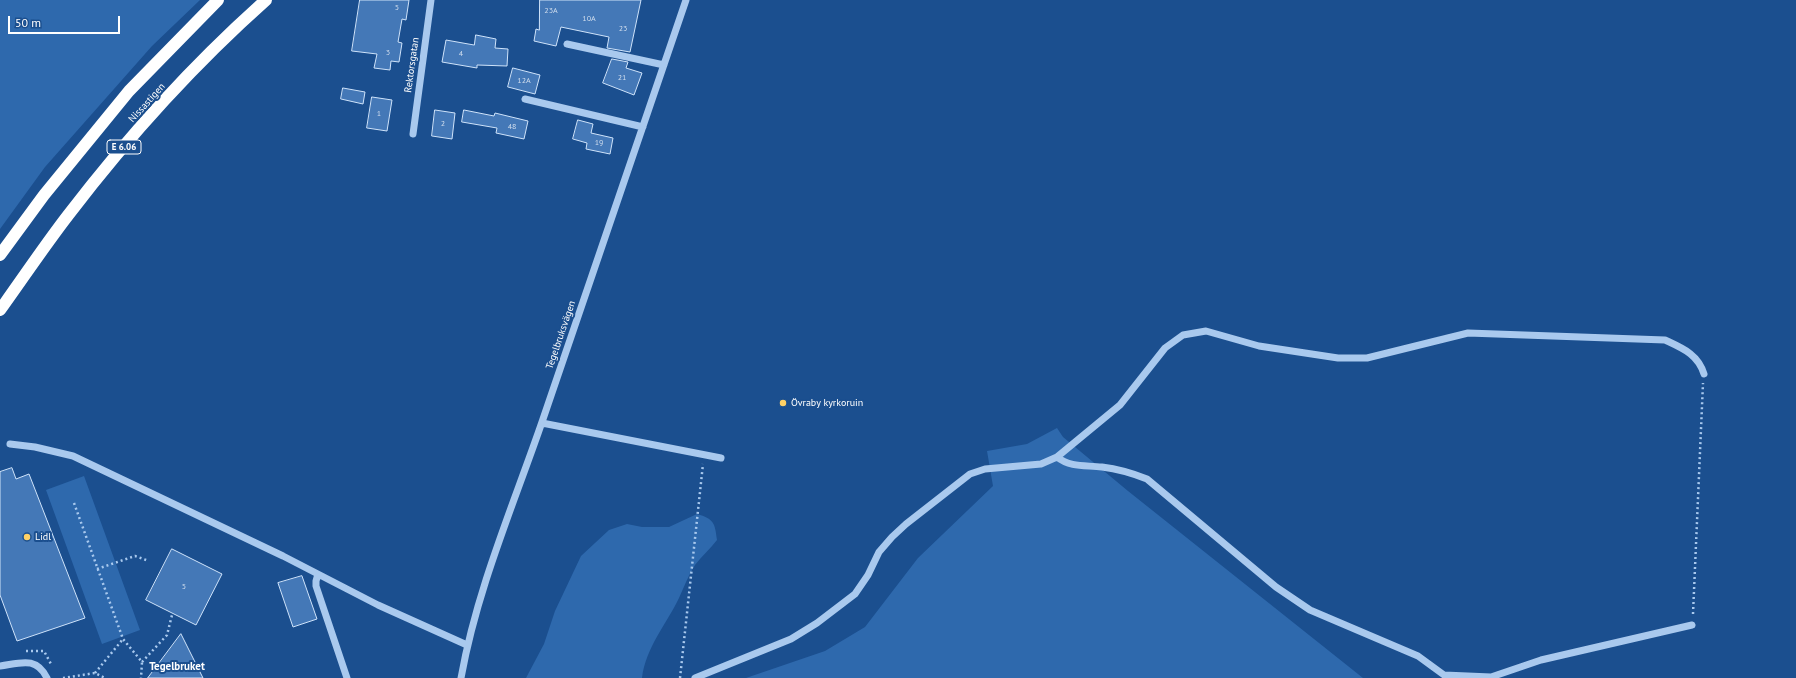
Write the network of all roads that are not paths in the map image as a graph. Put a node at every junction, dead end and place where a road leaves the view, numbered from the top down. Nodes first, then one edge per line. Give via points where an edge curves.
1 (218, 0) edge
2 (266, 0) edge
3 (431, 0) edge
4 (686, 0) edge
5 (567, 44) dead end
6 (664, 65) junction
7 (526, 99) dead end
8 (643, 127) junction
9 (413, 134) dead end
10 (0, 255) edge
11 (0, 310) edge
12 (1704, 374) road end
13 (542, 423) junction
14 (10, 444) dead end
15 (1056, 457) junction
16 (721, 458) dead end
17 (318, 574) junction
18 (1692, 625) road end
19 (467, 645) junction
20 (0, 666) edge
21 (47, 678) edge
22 (347, 678) edge
23 (461, 678) edge
24 (695, 678) edge

1 - 10 highway, Nissastigen / E 6.06 via 129,91 44,195
2 - 11 highway, Nissastigen / E 6.06 via 155,110 69,214
3 - 9 street, Rektorsgatan
4 - 6 street, Tegelbruksvägen
5 - 6 street
6 - 8 street, Tegelbruksvägen
7 - 8 street
8 - 13 street, Tegelbruksvägen
12 - 15 street via 1692,353 1664,340 1468,333 1367,358 1338,358 1259,346 1206,331 1183,335 1165,348 1120,405
13 - 16 street
13 - 19 street, Tegelbruksvägen via 497,546
14 - 17 street via 36,446 73,456
15 - 18 street via 1065,464 1108,468 1147,479 1276,587 1310,610 1418,656 1444,675 1491,676 1541,660
15 - 24 street via 1041,464 986,469 970,474 892,537 879,552 868,575 854,594 817,624 790,639
17 - 19 street
17 - 22 street via 316,586
19 - 23 street, Tegelbruksvägen
20 - 21 street via 29,662 43,669

